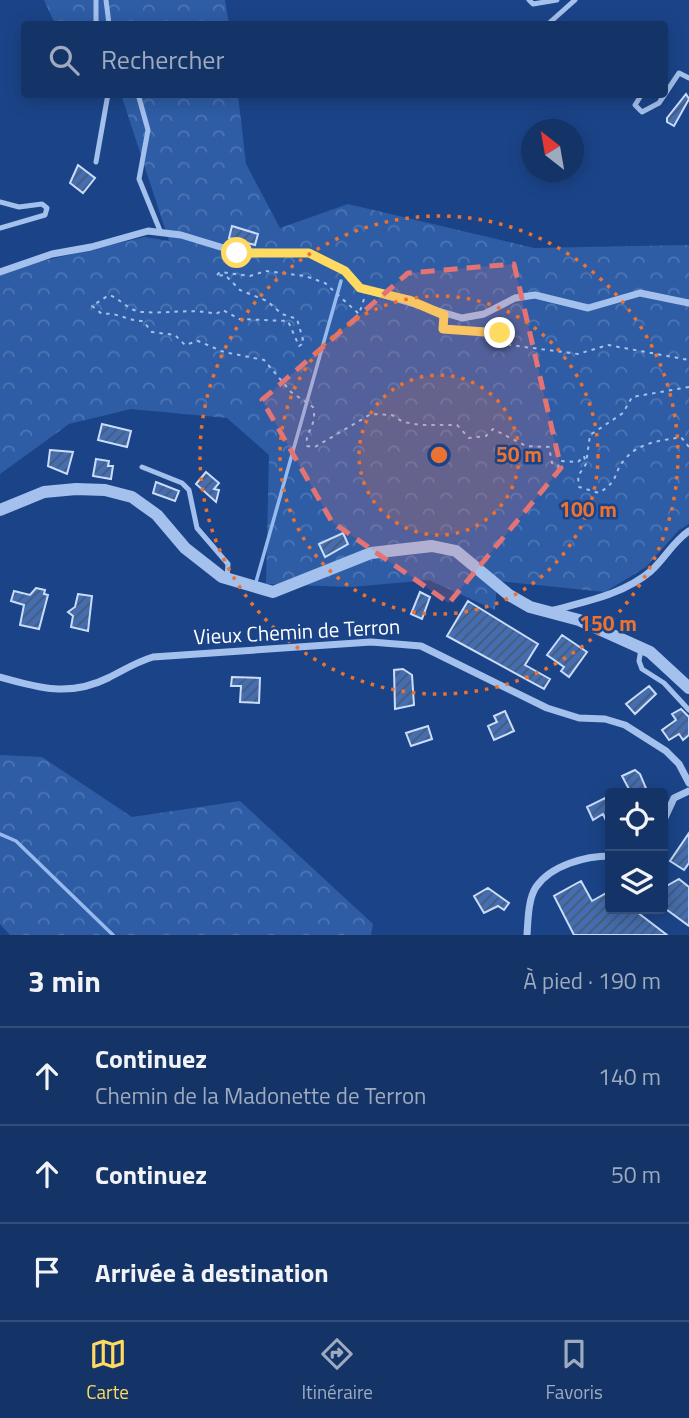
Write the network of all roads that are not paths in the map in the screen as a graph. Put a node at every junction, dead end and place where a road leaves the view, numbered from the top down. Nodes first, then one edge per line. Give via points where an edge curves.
1 (96, 0) edge
2 (106, 0) edge
3 (529, 0) edge
4 (557, 0) edge
5 (575, 0) edge
6 (96, 21) edge
7 (109, 21) edge
8 (551, 21) edge
9 (689, 78) edge
10 (668, 90) edge
11 (107, 98) edge
12 (139, 98) edge
13 (640, 98) edge
14 (662, 98) edge
15 (96, 162) dead end
16 (0, 202) edge
17 (0, 228) edge
18 (161, 233) junction
19 (0, 271) edge
20 (689, 303) edge
21 (142, 467) dead end
22 (0, 510) edge
23 (689, 531) edge
24 (226, 579) junction
25 (550, 612) junction
26 (641, 648) junction
27 (0, 677) edge
28 (689, 688) edge
29 (689, 710) edge
30 (689, 783) edge
31 (689, 791) edge
32 (668, 811) edge
33 (605, 856) edge
34 (527, 933) edge
35 (518, 935) edge

1 - 6 lane
2 - 7 lane
3 - 4 lane via 533,4
5 - 8 lane
9 - 10 lane via 679,73
11 - 15 lane
12 - 18 lane via 148,130 139,179
13 - 14 lane via 635,106 642,112
16 - 17 lane via 47,208 45,215
18 - 19 street via 148,231
18 - 20 street via 237,253 309,253 345,271 360,288 462,318 535,295 588,308 640,293
21 - 24 lane via 189,490 197,528 228,564
22 - 24 street via 44,492 76,489 105,490 132,498
23 - 25 street via 637,581 606,596
24 - 25 street via 273,592 371,553 432,545 456,551 509,595
25 - 26 street
26 - 28 street
26 - 29 lane via 642,669 664,683
27 - 30 street, Vieux Chemin de Terron via 46,691 65,691 85,688 153,657 371,642 421,646 547,708 579,719 605,719 625,726 666,751
31 - 32 street via 674,798
33 - 34 street via 587,857 542,880 532,896
34 - 35 lane

